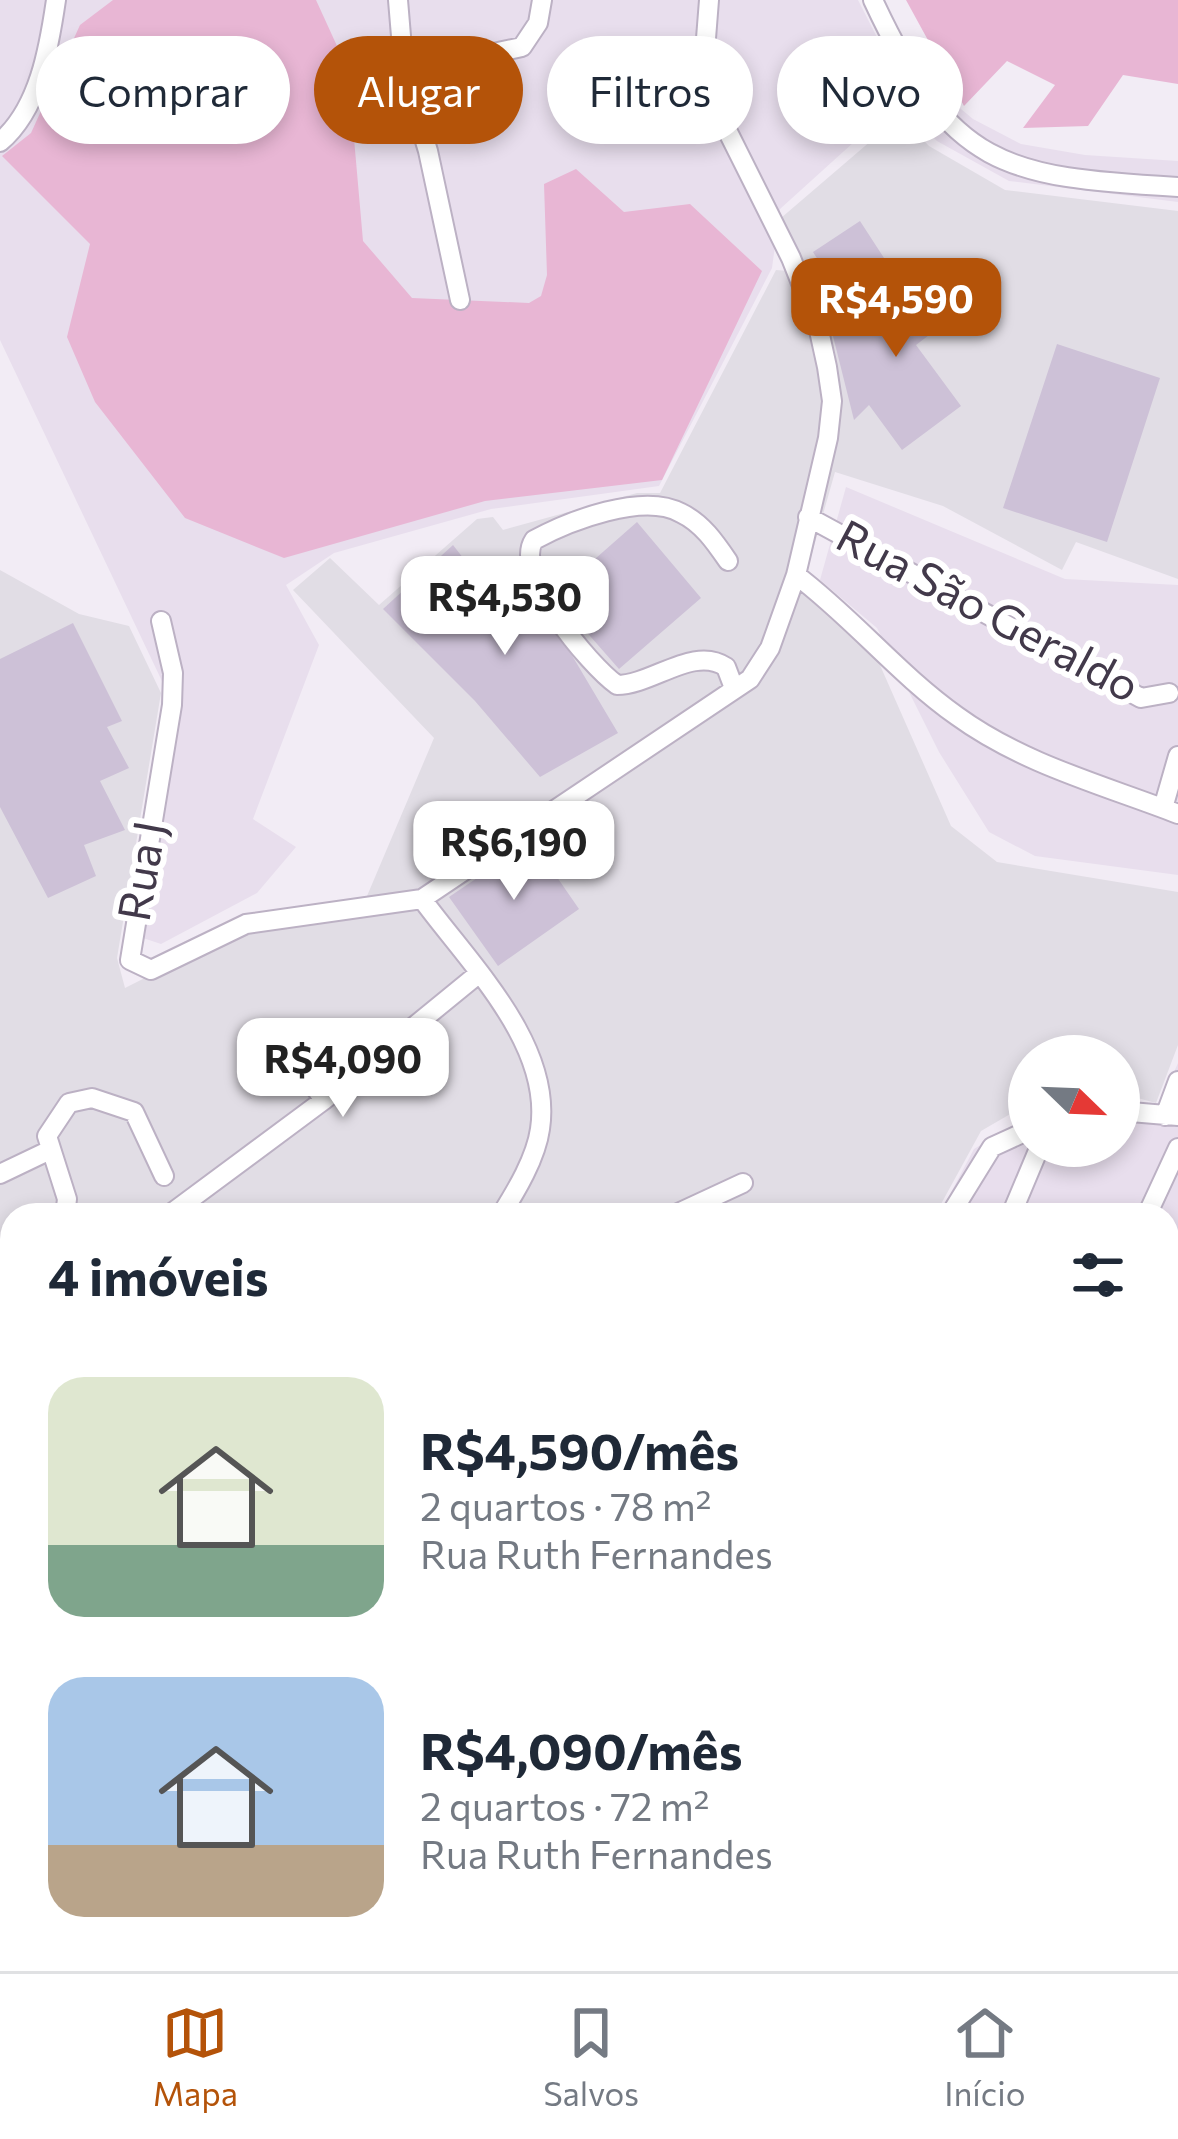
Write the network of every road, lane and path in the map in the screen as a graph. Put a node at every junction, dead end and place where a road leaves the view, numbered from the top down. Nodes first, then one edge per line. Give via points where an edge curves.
1 (56, 0) edge
2 (398, 0) edge
3 (542, 0) edge
4 (710, 0) edge
5 (873, 0) edge
6 (401, 36) edge
7 (523, 46) edge
8 (0, 142) edge
9 (426, 144) edge
10 (1178, 187) edge
11 (460, 300) dead end
12 (808, 518) junction
13 (728, 561) dead end
14 (796, 574) junction
15 (160, 620) dead end
16 (734, 688) junction
17 (1175, 696) edge
18 (1178, 756) edge
19 (1171, 811) edge
20 (422, 899) junction
21 (478, 975) junction
22 (278, 1036) dead end
23 (1178, 1081) edge
24 (324, 1100) junction
25 (1140, 1113) edge
26 (1172, 1116) edge
27 (1008, 1140) edge
28 (1178, 1148) edge
29 (48, 1151) junction
30 (1031, 1167) edge
31 (0, 1174) edge
32 (164, 1177) dead end
33 (743, 1183) dead end
34 (66, 1203) edge
35 (185, 1203) edge
36 (507, 1203) edge
37 (700, 1203) edge
38 (957, 1203) edge
39 (1016, 1203) edge
40 (1153, 1203) edge

1 - 8 street via 38,84
2 - 6 street
3 - 7 street
4 - 12 street via 704,64 713,102 791,258 827,367 828,438
5 - 10 street via 940,116 989,157 1059,178
9 - 11 street
12 - 14 street
12 - 17 street, Rua São Geraldo via 1141,698
13 - 16 street via 694,520 666,507 557,528 534,540 527,558 576,644 617,685 704,659 726,667
14 - 16 street via 760,667
14 - 19 street via 971,725 1044,764
15 - 20 street, Rua J via 172,705 130,960 151,970 247,923
16 - 20 street
18 - 19 street
20 - 21 street
21 - 24 street
21 - 36 street via 532,1061 540,1099 541,1131
22 - 24 street
23 - 26 street
24 - 35 street
25 - 26 street
27 - 38 street via 992,1147
28 - 40 street
29 - 31 street
29 - 32 street via 55,1118 69,1103 114,1102 134,1112
29 - 34 street
30 - 39 street
33 - 37 street

